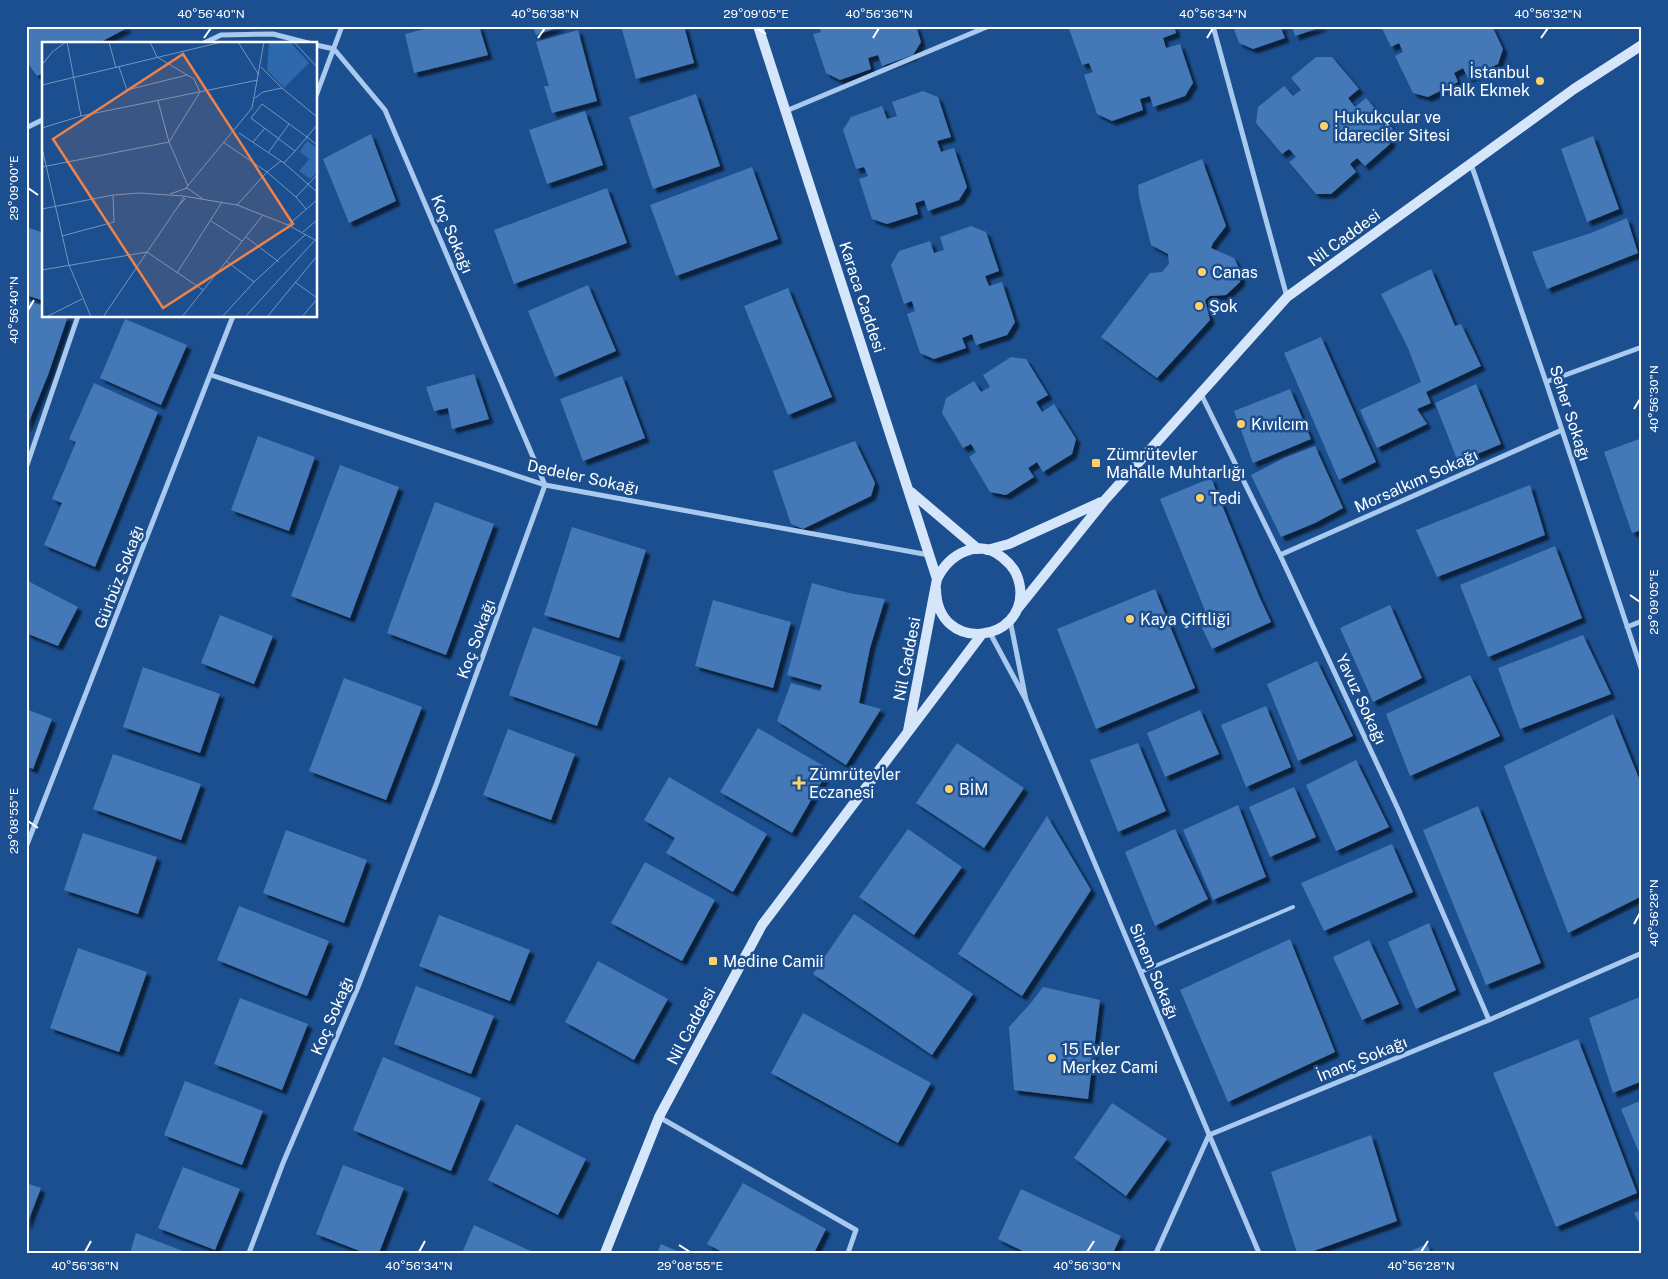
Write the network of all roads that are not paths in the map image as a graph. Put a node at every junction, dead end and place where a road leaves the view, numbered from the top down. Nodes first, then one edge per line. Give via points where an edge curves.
1 (342, 26) edge
2 (758, 26) edge
3 (989, 26) edge
4 (1213, 26) edge
5 (206, 42) edge
6 (304, 42) edge
7 (1642, 45) edge
8 (318, 46) edge
9 (334, 50) junction
10 (318, 91) edge
11 (786, 111) junction
12 (42, 121) edge
13 (26, 128) edge
14 (1471, 164) junction
15 (1287, 297) junction
16 (77, 318) edge
17 (232, 318) edge
18 (1642, 347) edge
19 (211, 375) junction
20 (1546, 382) junction
21 (1200, 392) junction
22 (1562, 430) junction
23 (26, 468) edge
24 (544, 485) junction
25 (910, 491) junction
26 (1104, 500) junction
27 (983, 550) junction
28 (1280, 555) junction
29 (930, 556) junction
30 (936, 584) junction
31 (1018, 608) junction
32 (1010, 620) junction
33 (1642, 622) edge
34 (1627, 627) junction
35 (986, 634) junction
36 (1642, 671) edge
37 (1026, 700) junction
38 (907, 734) junction
39 (26, 847) edge
40 (1293, 907) dead end
41 (1642, 953) edge
42 (1141, 972) junction
43 (1489, 1020) junction
44 (660, 1116) junction
45 (1209, 1134) junction
46 (249, 1253) edge
47 (605, 1253) edge
48 (848, 1253) edge
49 (1156, 1253) edge
50 (1259, 1253) edge

1 - 9 street
2 - 11 street, Karaca Caddesi
3 - 11 street
4 - 15 street
5 - 6 street via 221,35 273,34
7 - 14 street, Nil Caddesi
8 - 9 street
9 - 10 street
9 - 24 street, Koç Sokağı via 386,110
11 - 25 street, Karaca Caddesi
12 - 13 street
14 - 15 street, Nil Caddesi
14 - 20 street, Seher Sokağı
15 - 21 street, Nil Caddesi
16 - 23 street
17 - 19 street, Gürbüz Sokağı
18 - 20 street
19 - 24 street, Dedeler Sokağı
19 - 39 street, Gürbüz Sokağı
20 - 22 street, Seher Sokağı
21 - 26 street, Nil Caddesi
21 - 28 street, Yavuz Sokağı
22 - 28 street, Morsalkım Sokağı
22 - 34 street, Seher Sokağı
24 - 29 street, Dedeler Sokağı
24 - 46 street, Koç Sokağı via 436,784
25 - 27 street
25 - 29 street, Karaca Caddesi
26 - 27 street, Nil Caddesi via 1009,544
26 - 31 street, Nil Caddesi
27 - 30 street, Nil Caddesi via 965,551 953,557 943,567
27 - 31 street via 1001,556 1012,566 1020,586
28 - 43 street, Yavuz Sokağı via 1398,809
29 - 30 street, Karaca Caddesi
30 - 35 street, Nil Caddesi via 936,601 948,623 970,634
30 - 38 street, Nil Caddesi
31 - 32 street, Nil Caddesi
32 - 35 street, Nil Caddesi
32 - 37 street, Sinem Sokağı
33 - 34 street
34 - 36 street, Seher Sokağı
35 - 37 street, Sinem Sokağı
35 - 38 street, Nil Caddesi
37 - 42 street, Sinem Sokağı
38 - 44 street, Nil Caddesi via 762,925
40 - 42 lane
41 - 43 street, İnanç Sokağı
42 - 45 street, Sinem Sokağı
43 - 45 street, İnanç Sokağı
44 - 47 street, Nil Caddesi
44 - 48 street via 856,1230
45 - 49 street
45 - 50 street, Sinem Sokağı

